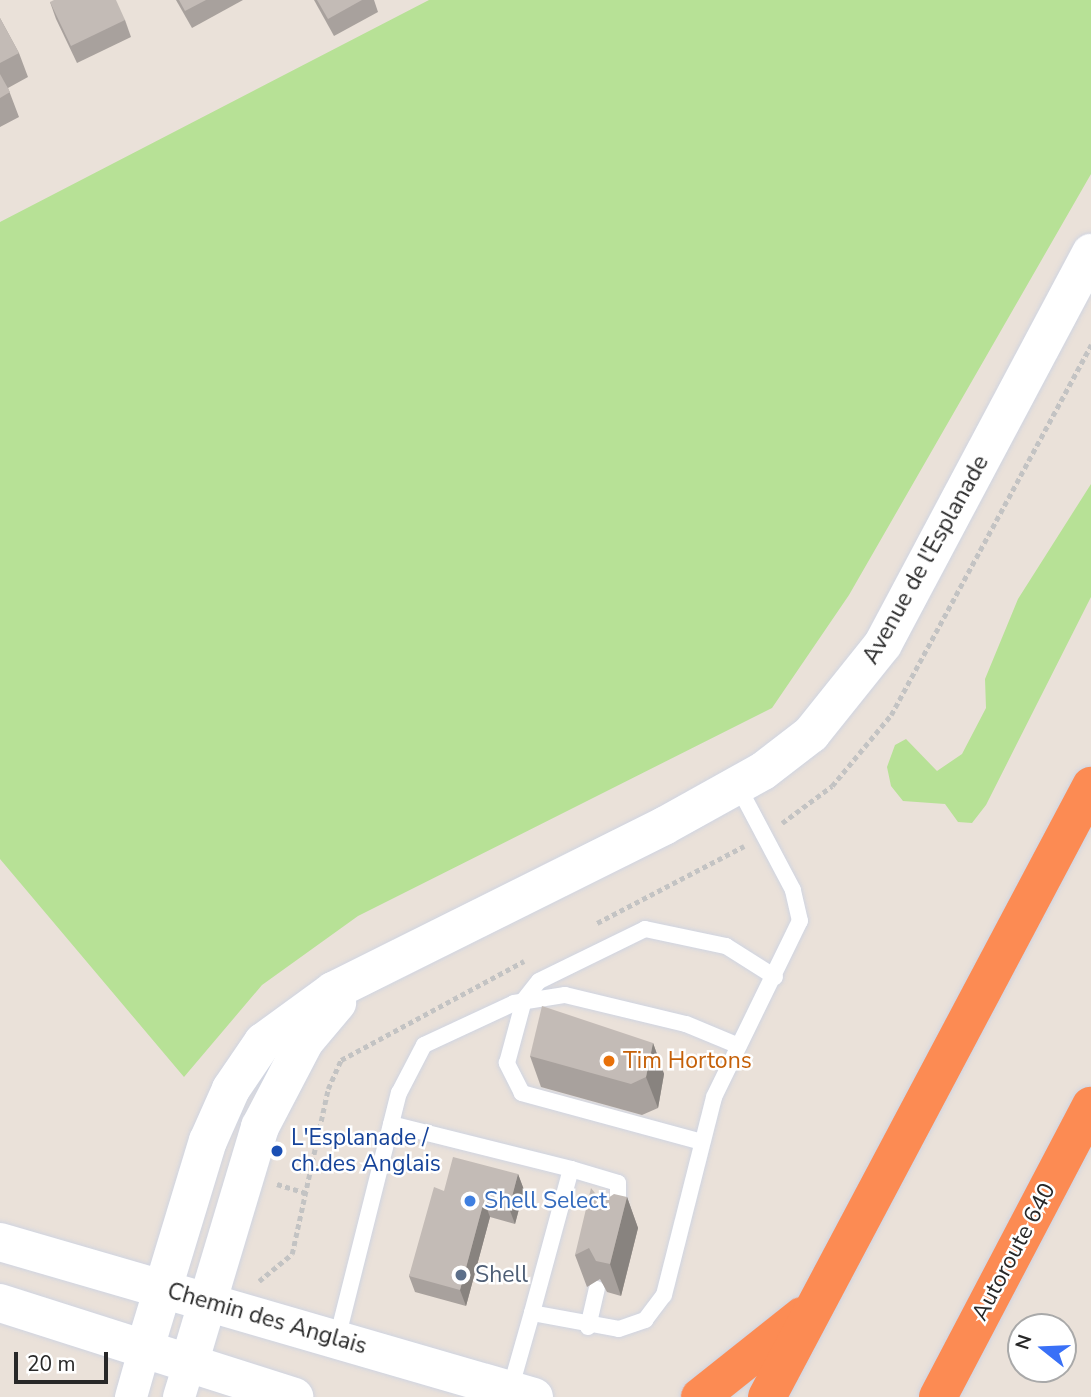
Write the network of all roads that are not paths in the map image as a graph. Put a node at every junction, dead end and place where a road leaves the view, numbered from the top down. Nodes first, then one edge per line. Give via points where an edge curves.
1 (1091, 253) edge
2 (738, 786) junction
3 (1091, 786) edge
4 (395, 961) junction
5 (775, 977) junction
6 (524, 1000) junction
7 (739, 1046) junction
8 (1091, 1106) edge
9 (391, 1124) junction
10 (702, 1142) junction
11 (570, 1170) junction
12 (615, 1223) edge
13 (0, 1242) edge
14 (163, 1289) junction
15 (597, 1289) edge
16 (0, 1303) edge
17 (210, 1303) junction
18 (815, 1306) junction
19 (532, 1313) junction
20 (588, 1327) junction
21 (337, 1339) junction
22 (144, 1351) junction
23 (184, 1382) edge
24 (522, 1394) edge
25 (131, 1397) edge
26 (294, 1397) edge
27 (700, 1397) edge
28 (767, 1397) edge
29 (938, 1397) edge

1 - 2 street, Avenue de l'Esplanade via 883,644 811,734
2 - 4 street, Avenue de l'Esplanade
2 - 5 lane via 800,909 796,936
3 - 18 highway
4 - 14 street, Avenue de l'Esplanade via 303,1009 251,1057 208,1141
4 - 17 street, Avenue de l'Esplanade via 329,1011 286,1073 252,1150
5 - 6 lane via 726,946 645,929 539,981
5 - 7 lane
6 - 7 lane via 565,995 686,1024
6 - 9 lane via 424,1045 408,1069
6 - 10 lane via 507,1063 522,1093
7 - 10 lane via 714,1097
8 - 29 highway, Autoroute 640
9 - 11 lane
9 - 21 lane
10 - 20 lane via 657,1309 633,1327
11 - 12 lane via 618,1183
11 - 19 lane
13 - 14 street, Chemin des Anglais
14 - 17 street, Chemin des Anglais
14 - 22 street, Avenue de l'Esplanade
15 - 20 lane
16 - 22 street
17 - 21 street, Chemin des Anglais
17 - 23 street, Avenue de l'Esplanade
18 - 27 highway
18 - 28 highway
19 - 20 lane
19 - 24 lane
21 - 24 street, Chemin des Anglais
22 - 23 street
22 - 25 street
23 - 26 street

